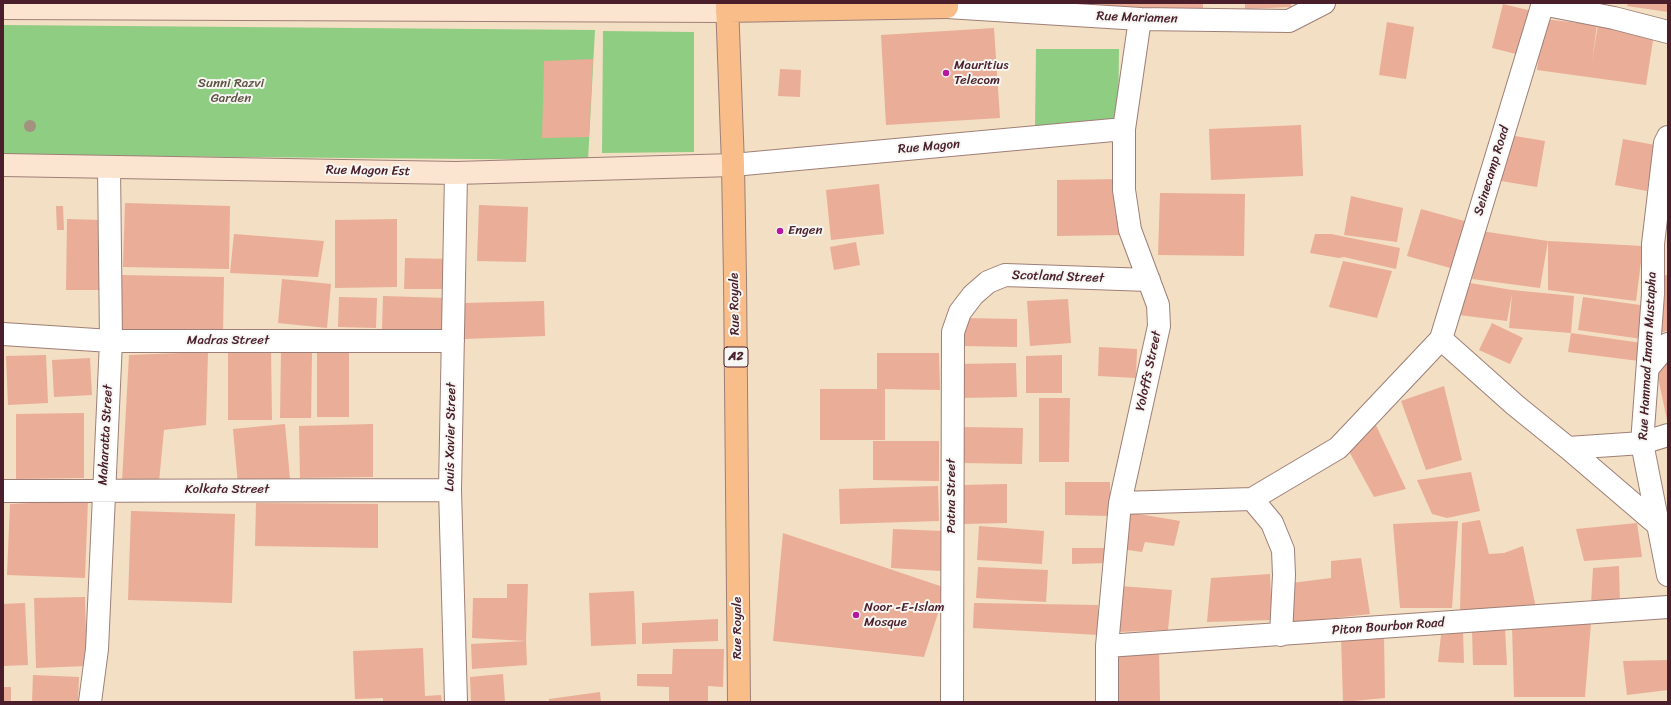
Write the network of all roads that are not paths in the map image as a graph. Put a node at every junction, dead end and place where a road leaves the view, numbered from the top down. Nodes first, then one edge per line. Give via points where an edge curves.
1 (1324, 3) edge
2 (1543, 4) edge
3 (947, 5) edge
4 (727, 7) edge
5 (3, 8) edge
6 (1140, 19) junction
7 (1668, 32) edge
8 (1124, 129) junction
9 (1668, 137) edge
10 (3, 165) edge
11 (733, 165) junction
12 (110, 167) junction
13 (456, 173) junction
14 (1149, 280) junction
15 (973, 295) joint
16 (3, 334) edge
17 (1441, 339) junction
18 (111, 341) junction
19 (453, 341) junction
20 (1668, 344) edge
21 (1648, 368) junction
22 (1668, 435) edge
23 (1642, 443) junction
24 (1568, 448) junction
25 (103, 490) junction
26 (450, 490) junction
27 (3, 491) edge
28 (1252, 499) junction
29 (1120, 504) junction
30 (1658, 525) junction
31 (1668, 574) edge
32 (1668, 607) edge
33 (1281, 635) junction
34 (1108, 646) junction
35 (90, 702) edge
36 (456, 702) edge
37 (738, 702) edge
38 (952, 702) edge
39 (1108, 702) edge

1 - 6 street, Rue Mariamen via 1289,21
2 - 7 street
2 - 17 street, Seinecamp Road
3 - 4 main road
3 - 6 street, Rue Mariamen
4 - 5 main road
4 - 11 main road, Rue Royale / A2
6 - 8 street, Yoloffs Street
8 - 11 street, Rue Magon
8 - 14 street, Yoloffs Street via 1124,190 1130,230
9 - 21 street, Rue Hammad Imam Mustapha via 1665,143 1654,244
10 - 12 main road, Rue Magon Est
11 - 13 main road, Rue Magon Est
11 - 37 main road, Rue Royale / A2
12 - 13 main road, Rue Magon Est
12 - 18 street, Maharatta Street
13 - 19 street, Louis Xavier Street
14 - 15 street, Scotland Street via 1005,275 988,282
14 - 29 street, Yoloffs Street via 1158,305 1159,326
15 - 38 street, Patna Street via 960,312 953,332
16 - 18 street, Madras Street
17 - 24 street
17 - 28 street via 1338,448
18 - 19 street, Madras Street
18 - 25 street, Maharatta Street
19 - 26 street, Louis Xavier Street
20 - 21 street
21 - 23 street, Rue Hammad Imam Mustapha
22 - 23 street
23 - 24 street
23 - 30 street, Rue Hammad Imam Mustapha
24 - 30 street
25 - 26 street, Kolkata Street
25 - 27 street, Kolkata Street
25 - 35 street, Maharatta Street via 98,648
26 - 36 street, Louis Xavier Street
28 - 29 street
28 - 33 street via 1272,523 1283,550
29 - 34 street, Yoloffs Street
30 - 31 street, Rue Hammad Imam Mustapha
32 - 33 street, Piton Bourbon Road
33 - 34 street, Piton Bourbon Road
34 - 39 street, Yoloffs Street

